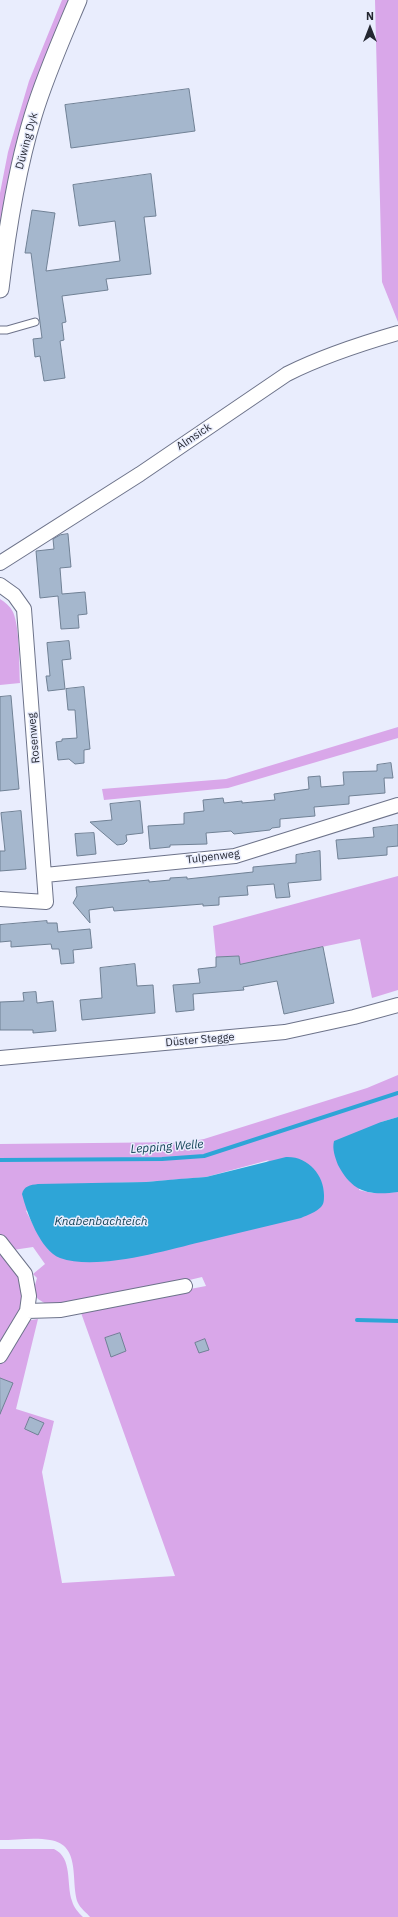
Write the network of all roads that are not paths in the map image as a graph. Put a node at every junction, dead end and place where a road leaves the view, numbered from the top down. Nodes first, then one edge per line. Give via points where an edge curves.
1 (78, 0) edge
2 (0, 289) edge
3 (35, 322) dead end
4 (0, 330) edge
5 (398, 333) edge
6 (0, 563) edge
7 (0, 585) edge
8 (398, 805) edge
9 (45, 875) junction
10 (0, 899) edge
11 (398, 1005) edge
12 (0, 1058) edge
13 (0, 1242) edge
14 (185, 1286) dead end
15 (27, 1311) junction
16 (0, 1356) edge

1 - 2 street, Düwing Dyk via 33,115 13,198
3 - 4 lane
5 - 6 street, Almsick via 348,348 287,374 140,474
7 - 9 street, Rosenweg via 14,595 24,609
8 - 9 street, Tulpenweg via 236,856
9 - 10 street, Rosenweg via 46,902
11 - 12 street, Düster Stegge via 285,1032
13 - 15 street via 25,1274 29,1296
14 - 15 street via 61,1310
15 - 16 street

